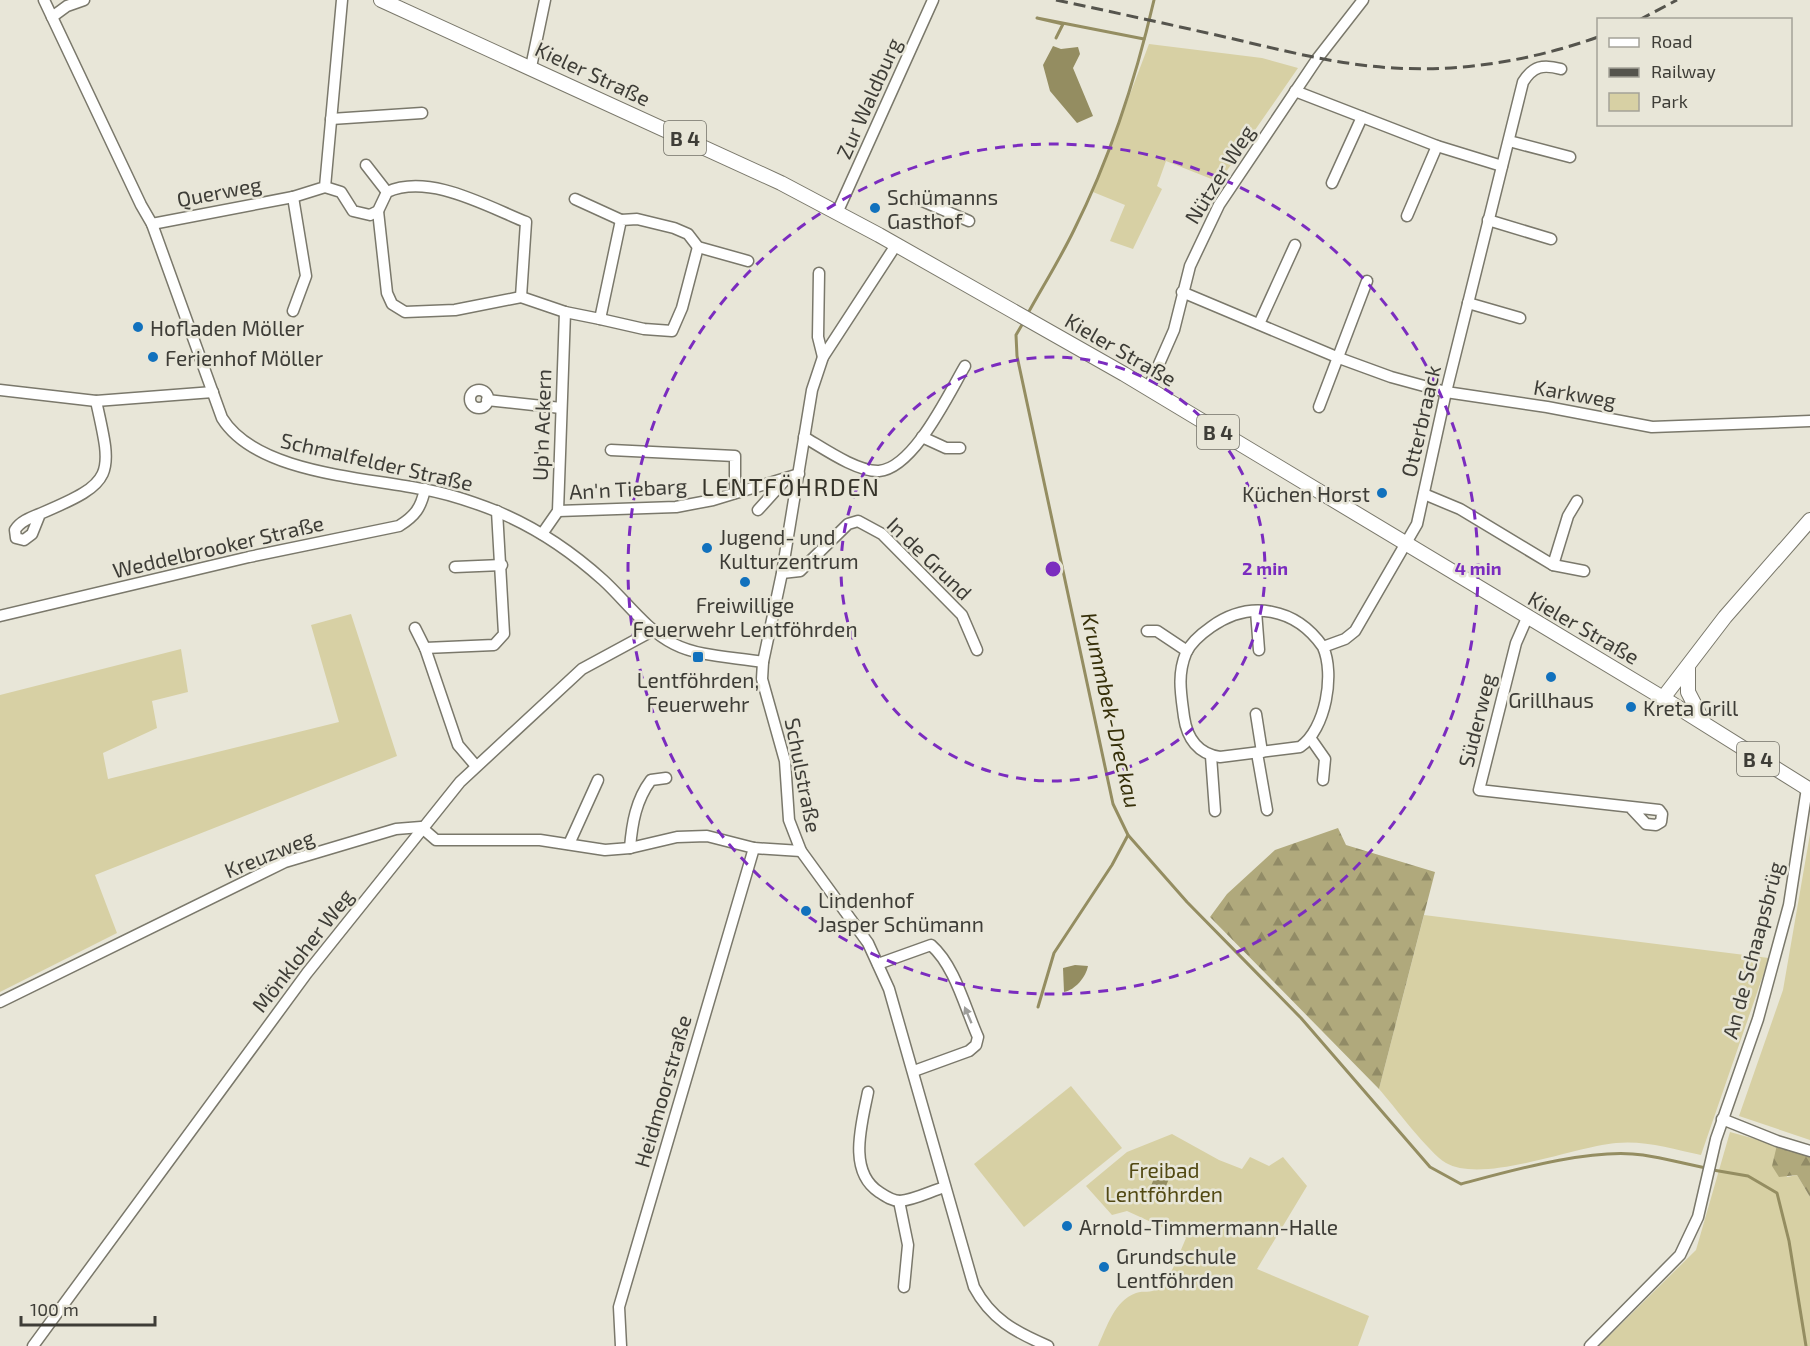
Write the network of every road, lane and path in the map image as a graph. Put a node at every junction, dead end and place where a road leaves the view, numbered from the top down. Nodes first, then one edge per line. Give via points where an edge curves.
1 (44, 0) edge
2 (84, 0) edge
3 (342, 0) edge
4 (381, 0) edge
5 (545, 0) edge
6 (933, 0) edge
7 (1363, 0) edge
8 (52, 16) junction
9 (531, 66) junction
10 (1561, 69) dead end
11 (1294, 91) junction
12 (422, 113) dead end
13 (1362, 117) junction
14 (331, 119) junction
15 (1509, 141) junction
16 (1437, 146) junction
17 (1570, 157) dead end
18 (366, 165) dead end
19 (1502, 166) junction
20 (1332, 183) dead end
21 (325, 188) junction
22 (387, 192) junction
23 (293, 197) junction
24 (575, 199) dead end
25 (920, 200) dead end
26 (378, 211) junction
27 (837, 213) junction
28 (1407, 216) dead end
29 (621, 220) junction
30 (1488, 220) junction
31 (969, 221) dead end
32 (152, 224) junction
33 (1551, 239) dead end
34 (896, 245) junction
35 (1295, 245) dead end
36 (698, 247) junction
37 (748, 261) dead end
38 (819, 273) dead end
39 (1368, 281) dead end
40 (1182, 292) junction
41 (521, 297) junction
42 (1468, 303) junction
43 (293, 311) dead end
44 (565, 312) junction
45 (1520, 318) dead end
46 (600, 319) junction
47 (1258, 324) junction
48 (823, 357) junction
49 (1339, 358) junction
50 (965, 366) dead end
51 (1148, 389) junction
52 (0, 390) edge
53 (213, 392) junction
54 (1446, 392) junction
55 (487, 400) dead end
56 (96, 401) junction
57 (1319, 407) dead end
58 (561, 408) junction
59 (1810, 421) edge
60 (804, 437) junction
61 (922, 437) junction
62 (960, 448) dead end
63 (611, 450) dead end
64 (799, 474) junction
65 (787, 478) junction
66 (425, 489) junction
67 (735, 493) junction
68 (1424, 494) junction
69 (1577, 501) dead end
70 (758, 510) dead end
71 (497, 511) junction
72 (558, 511) junction
73 (40, 514) dead end
74 (1810, 520) edge
75 (542, 534) junction
76 (1406, 545) junction
77 (502, 565) junction
78 (1553, 565) junction
79 (455, 567) dead end
80 (1584, 571) dead end
81 (782, 573) junction
82 (1257, 610) junction
83 (0, 616) edge
84 (1527, 618) junction
85 (415, 628) dead end
86 (654, 630) junction
87 (1147, 631) dead end
88 (1323, 646) junction
89 (425, 648) junction
90 (977, 650) dead end
91 (1259, 650) dead end
92 (1187, 651) junction
93 (763, 662) junction
94 (1688, 665) junction
95 (1663, 698) junction
96 (1256, 714) dead end
97 (1707, 727) junction
98 (1311, 739) junction
99 (1259, 752) junction
100 (1211, 756) junction
101 (476, 766) junction
102 (666, 778) dead end
103 (598, 780) dead end
104 (1323, 780) dead end
105 (1809, 789) edge
106 (1630, 807) dead end
107 (1267, 810) dead end
108 (1215, 811) dead end
109 (421, 828) junction
110 (569, 844) junction
111 (630, 848) junction
112 (754, 848) junction
113 (801, 851) junction
114 (878, 964) junction
115 (0, 1002) edge
116 (914, 1071) junction
117 (868, 1092) dead end
118 (1722, 1119) junction
119 (1810, 1151) edge
120 (945, 1187) junction
121 (899, 1201) junction
122 (904, 1287) dead end
123 (33, 1346) edge
124 (621, 1346) edge
125 (1048, 1346) edge
126 (1590, 1346) edge

1 - 8 street, Schmalfelder Straße
2 - 8 street
3 - 14 street
4 - 9 main road, Kieler Straße / B 4
5 - 9 street
6 - 27 street, Zur Waldburg
7 - 11 street, Nützer Weg
8 - 32 street, Schmalfelder Straße
9 - 27 main road, Kieler Straße / B 4
10 - 15 street, Otterbraack via 1537,67 1522,82
11 - 13 street
11 - 40 street, Nützer Weg via 1219,205
12 - 14 street
13 - 16 street
13 - 20 street
14 - 21 street
15 - 17 street
15 - 19 street, Otterbraack
16 - 19 street
16 - 28 street
18 - 22 street
19 - 30 street, Otterbraack
21 - 23 street, Querweg
21 - 26 street via 341,192 353,211 370,215
22 - 26 street
22 - 41 street via 399,187 455,194 526,222
23 - 32 street, Querweg
23 - 43 street, Querweg via 306,276
24 - 29 street
25 - 31 street
26 - 41 street via 387,293 392,304 405,312 455,310
27 - 34 main road, Kieler Straße / B 4
29 - 36 street via 637,219 674,228 688,234
29 - 46 street
30 - 33 street
30 - 42 street, Otterbraack
32 - 53 street, Schmalfelder Straße
34 - 48 street, Schulstraße
34 - 51 main road, Kieler Straße / B 4
35 - 47 street
36 - 37 street
36 - 46 street via 672,331
38 - 48 street, Schulstraße via 818,338
39 - 49 street
40 - 47 street, Karkweg
40 - 51 street, Nützer Weg via 1174,330
41 - 44 street
42 - 45 street
42 - 54 street, Otterbraack
44 - 46 street
44 - 58 street, Up'n Ackern
47 - 49 street, Karkweg
48 - 60 street, Schulstraße via 812,390
49 - 54 street, Karkweg via 1391,378
49 - 57 street
50 - 61 street
51 - 76 main road, Kieler Straße / B 4
52 - 56 street
53 - 56 street
53 - 66 street, Schmalfelder Straße via 230,431 263,453 303,466
54 - 59 street, Karkweg via 1547,406 1652,427
54 - 68 street, Otterbraack
55 - 58 street
56 - 73 street via 108,459 102,478 80,496
58 - 72 street, Up'n Ackern
60 - 61 street via 854,465 879,471 908,455
60 - 64 street, Schulstraße
61 - 62 street via 946,448
63 - 67 street, An'n Tiebarg via 735,456
64 - 65 street, An'n Tiebarg
64 - 81 street, Schulstraße
65 - 67 street, An'n Tiebarg
65 - 70 street
66 - 71 street, Schmalfelder Straße
66 - 83 street, Weddelbrooker Straße via 422,504 413,517 399,526
67 - 72 street, An'n Tiebarg via 676,507
68 - 76 street, Otterbraack via 1417,524
68 - 78 street via 1460,508
69 - 78 street via 1568,516
71 - 75 street, Schmalfelder Straße
71 - 77 street
72 - 75 street, Up'n Ackern
74 - 94 main road
75 - 86 street, Schmalfelder Straße via 596,574
76 - 84 main road, Kieler Straße / B 4
76 - 88 street, Otterbraack via 1355,630 1345,639
77 - 79 street
77 - 89 street via 504,634 494,645
78 - 80 street
81 - 90 street, In de Grund via 800,571 848,524 858,521 882,534 962,615
81 - 93 street, Schulstraße
82 - 88 street via 1303,623
82 - 91 street
82 - 92 street via 1219,621 1194,640
84 - 95 main road, Kieler Straße / B 4
84 - 106 street, Süderweg via 1516,643 1479,790
85 - 89 street
86 - 93 street, Schmalfelder Straße via 686,648
86 - 101 street, Mönkloher Weg via 582,669
87 - 92 street via 1157,631
88 - 98 street via 1330,673
89 - 101 street via 458,745
92 - 100 street via 1179,683 1186,729 1191,741
93 - 113 street, Schulstraße via 762,679 785,761 789,820
94 - 95 main road
94 - 97 main road via 1688,692 1697,715
95 - 97 main road, Kieler Straße / B 4
96 - 99 street
97 - 105 main road, Kieler Straße / B 4
98 - 99 street via 1300,747
98 - 104 street via 1325,759
99 - 100 street
99 - 107 street
100 - 108 street
101 - 109 street, Mönkloher Weg
102 - 111 street via 651,780 642,794 632,823
103 - 110 street
105 - 118 street, An de Schaapsbrüg via 1789,905 1758,1019
109 - 110 street, Kreuzweg via 436,840 490,838
109 - 115 street, Kreuzweg via 396,829 285,862
109 - 123 street, Mönkloher Weg via 307,973
110 - 111 street, Kreuzweg via 605,850
111 - 112 street, Kreuzweg via 677,837 706,836
112 - 113 street, Kreuzweg
112 - 124 street, Heidmoorstraße via 619,1307
113 - 114 street, Schulstraße via 868,943
114 - 116 street, Schulstraße via 890,989
116 -> 114 street via 969,1051 978,1037 950,974 932,945
116 - 120 street, Schulstraße
117 - 121 street via 861,1163 875,1190
118 - 119 street
118 - 126 street, An de Schaapsbrüg via 1698,1217 1680,1255
120 - 121 street
120 - 125 street, Schulstraße via 969,1275 983,1304 1002,1323
121 - 122 street via 908,1245

